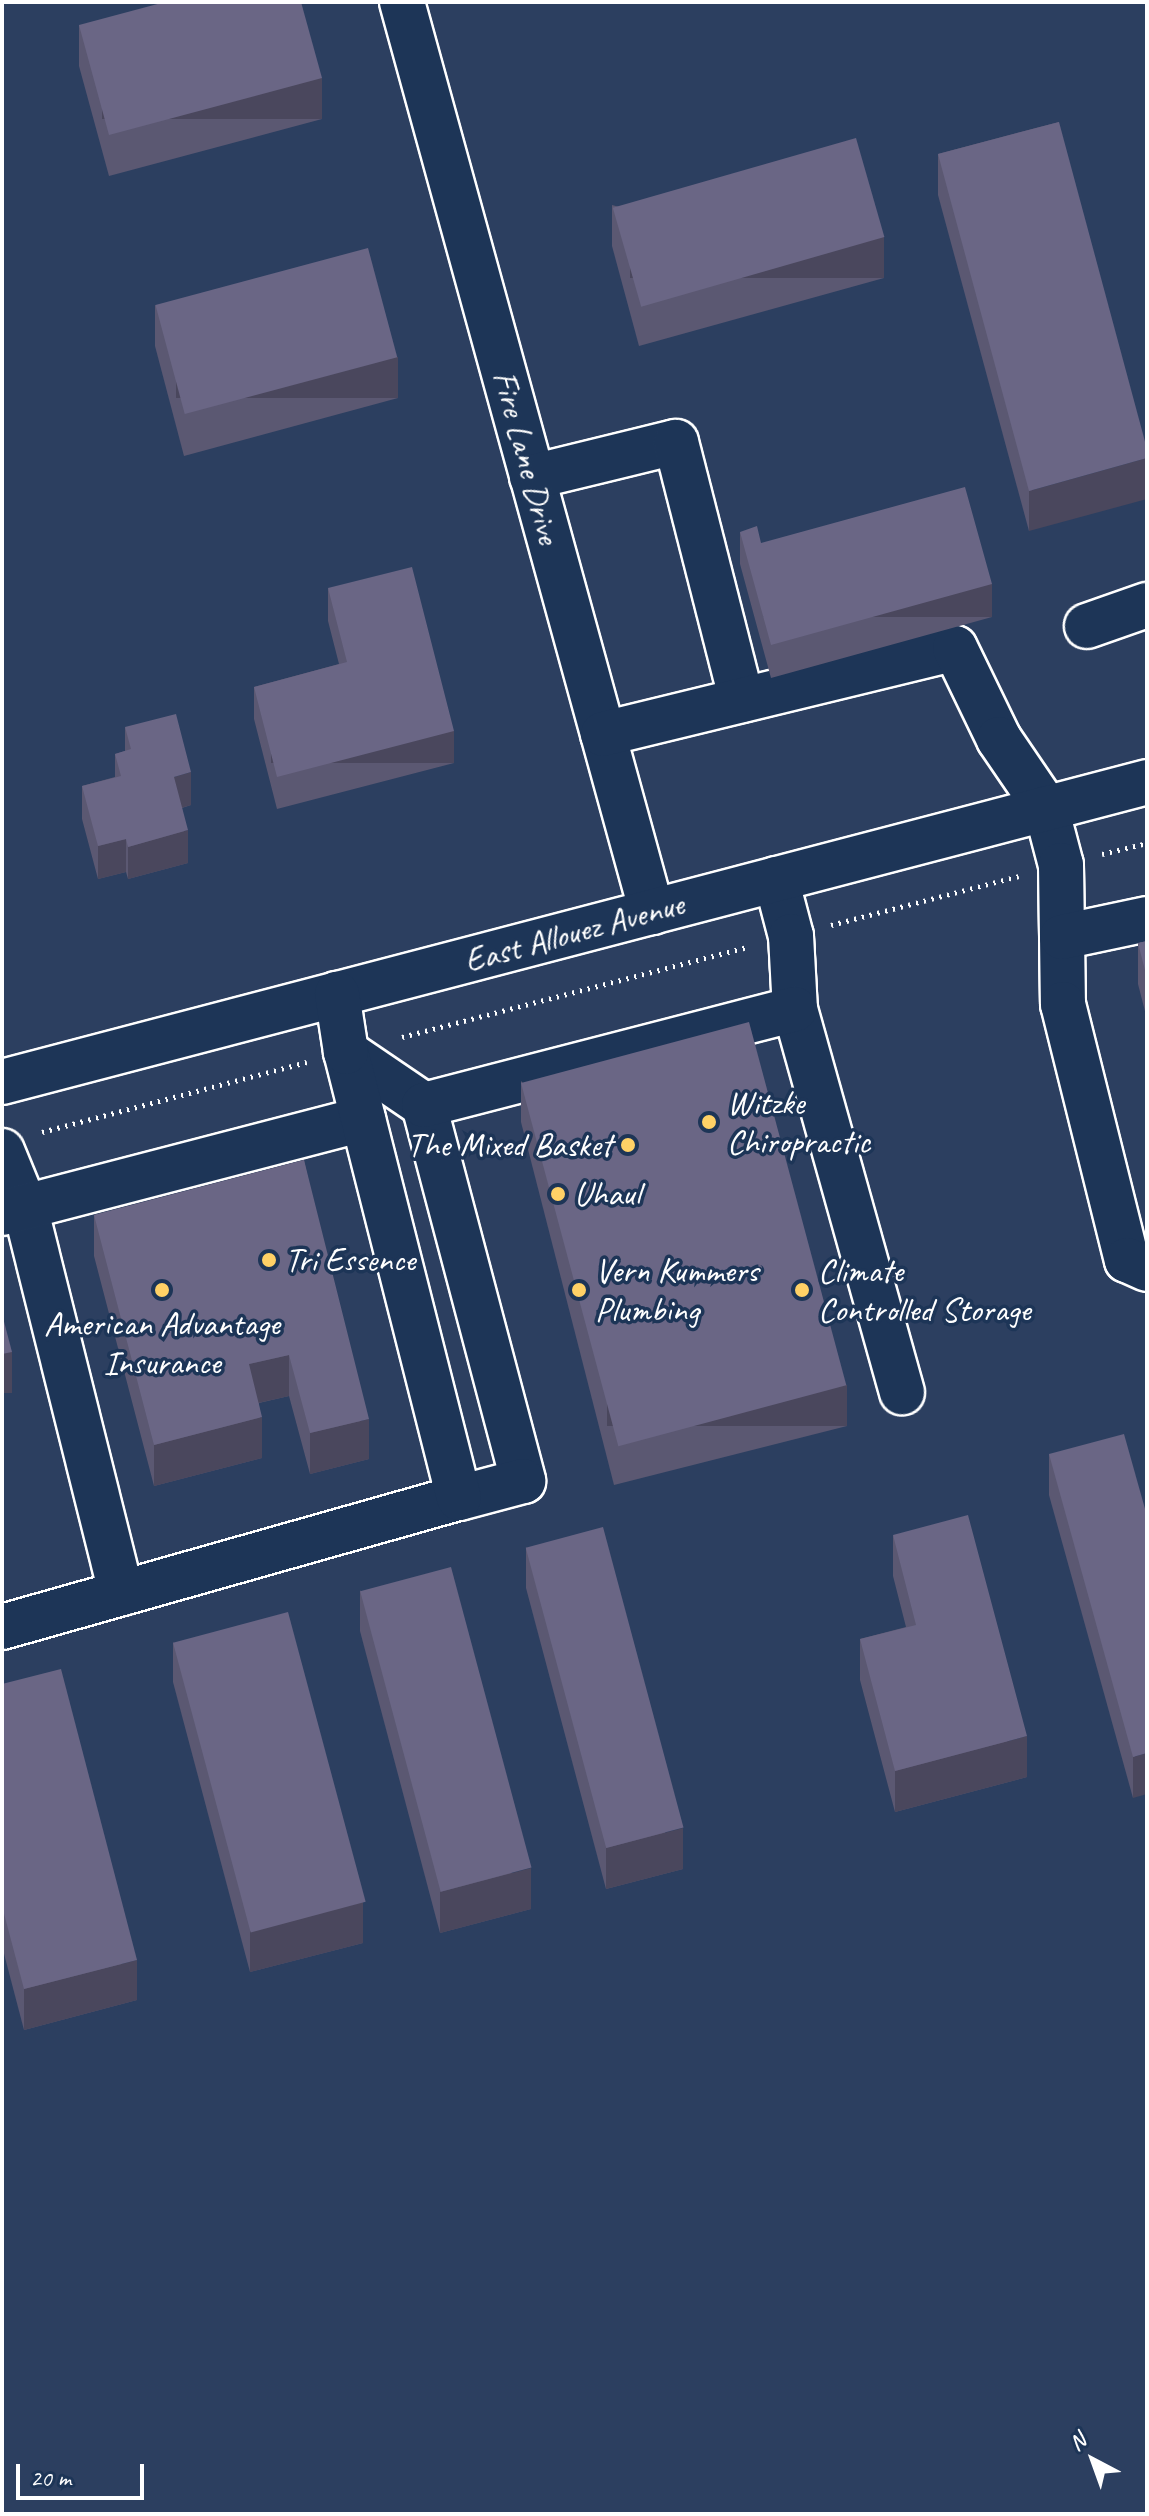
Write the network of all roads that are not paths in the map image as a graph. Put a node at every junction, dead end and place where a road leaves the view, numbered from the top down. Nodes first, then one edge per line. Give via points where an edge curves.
1 (402, 2) edge
2 (532, 477) junction
3 (1147, 605) edge
4 (1087, 626) dead end
5 (742, 700) junction
6 (603, 734) junction
7 (1147, 782) edge
8 (1046, 808) junction
9 (776, 879) junction
10 (652, 912) junction
11 (1147, 919) edge
12 (1062, 937) junction
13 (337, 994) junction
14 (795, 1009) junction
15 (346, 1052) junction
16 (2, 1082) edge
17 (424, 1105) junction
18 (363, 1119) junction
19 (17, 1142) edge
20 (13, 1210) edge
21 (1147, 1269) edge
22 (902, 1392) dead end
23 (459, 1498) junction
24 (121, 1593) junction
25 (2, 1627) edge

1 - 2 street, Fire Lane Drive
2 - 5 street via 676,442
2 - 6 street, Fire Lane Drive
3 - 4 street
5 - 6 street
5 - 8 street via 955,648 999,739
6 - 10 street, Fire Lane Drive
7 - 8 street, East Allouez Avenue
8 - 9 street, East Allouez Avenue
8 - 12 street via 1061,865
9 - 10 street, East Allouez Avenue
9 - 14 street via 791,936
10 - 13 street, East Allouez Avenue
11 - 12 street
12 - 21 street via 1063,1004 1127,1260
13 - 15 street
13 - 16 street, East Allouez Avenue
14 - 17 street
14 - 22 street
15 - 17 street
15 - 18 street
17 - 23 street via 523,1481
18 - 20 street
18 - 23 street
19 - 20 street
20 - 24 street
23 - 24 street
24 - 25 street

